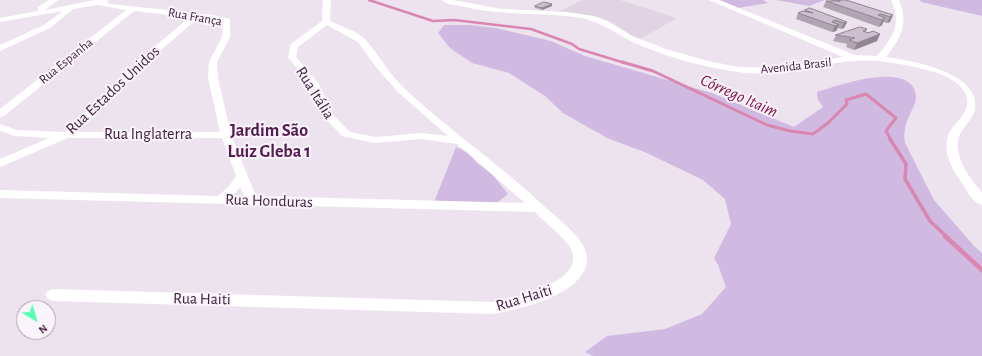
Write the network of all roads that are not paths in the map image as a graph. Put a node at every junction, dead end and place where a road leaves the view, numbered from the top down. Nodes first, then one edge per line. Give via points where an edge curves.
1 (54, 0) edge
2 (327, 0) edge
3 (445, 0) edge
4 (712, 0) edge
5 (895, 0) edge
6 (102, 1) edge
7 (71, 6) junction
8 (133, 8) junction
9 (42, 10) junction
10 (197, 15) junction
11 (0, 19) edge
12 (326, 22) junction
13 (0, 48) edge
14 (855, 58) junction
15 (880, 58) junction
16 (0, 114) edge
17 (0, 127) edge
18 (69, 134) junction
19 (226, 135) junction
20 (458, 141) junction
21 (0, 163) edge
22 (242, 176) junction
23 (0, 194) edge
24 (220, 200) junction
25 (252, 201) junction
26 (982, 201) edge
27 (538, 208) junction
28 (53, 295) dead end

1 - 9 street
2 - 12 street
3 - 14 street, Avenida Brasil via 504,12 585,16 605,21 627,36 647,45 704,62 741,69 766,71
4 - 14 street
5 - 15 street via 902,19 900,30
6 - 7 street
6 - 8 street, Rua França via 111,6
7 - 9 street
7 - 13 street via 44,29
8 - 10 street, Rua França
8 - 16 street, Rua Espanha
9 - 11 street
10 - 18 street, Rua Estados Unidos via 143,61
10 - 19 street, Rua França via 224,20 228,24 226,37 213,62 213,78
12 - 20 street, Rua Haiti via 361,40 401,90
12 - 20 street, Rua Itália via 294,46 292,57 314,84 325,111 341,131 364,139 421,136
14 - 15 street, Avenida Brasil
15 - 26 street, Avenida Brasil via 945,73 958,79 978,99 978,112 956,131 952,140 957,164
17 - 18 street, Rua Inglaterra via 23,135
18 - 19 street, Rua Inglaterra
18 - 21 street, Rua Estados Unidos
19 - 22 street, Rua França
20 - 27 street, Rua Haiti
22 - 24 street via 233,189
22 - 25 street, Rua França
23 - 24 street, Rua Honduras
24 - 25 street, Rua Honduras
25 - 27 street, Rua Honduras
27 - 28 street, Rua Haiti via 576,245 580,253 579,264 574,275 561,287 522,302 493,308

